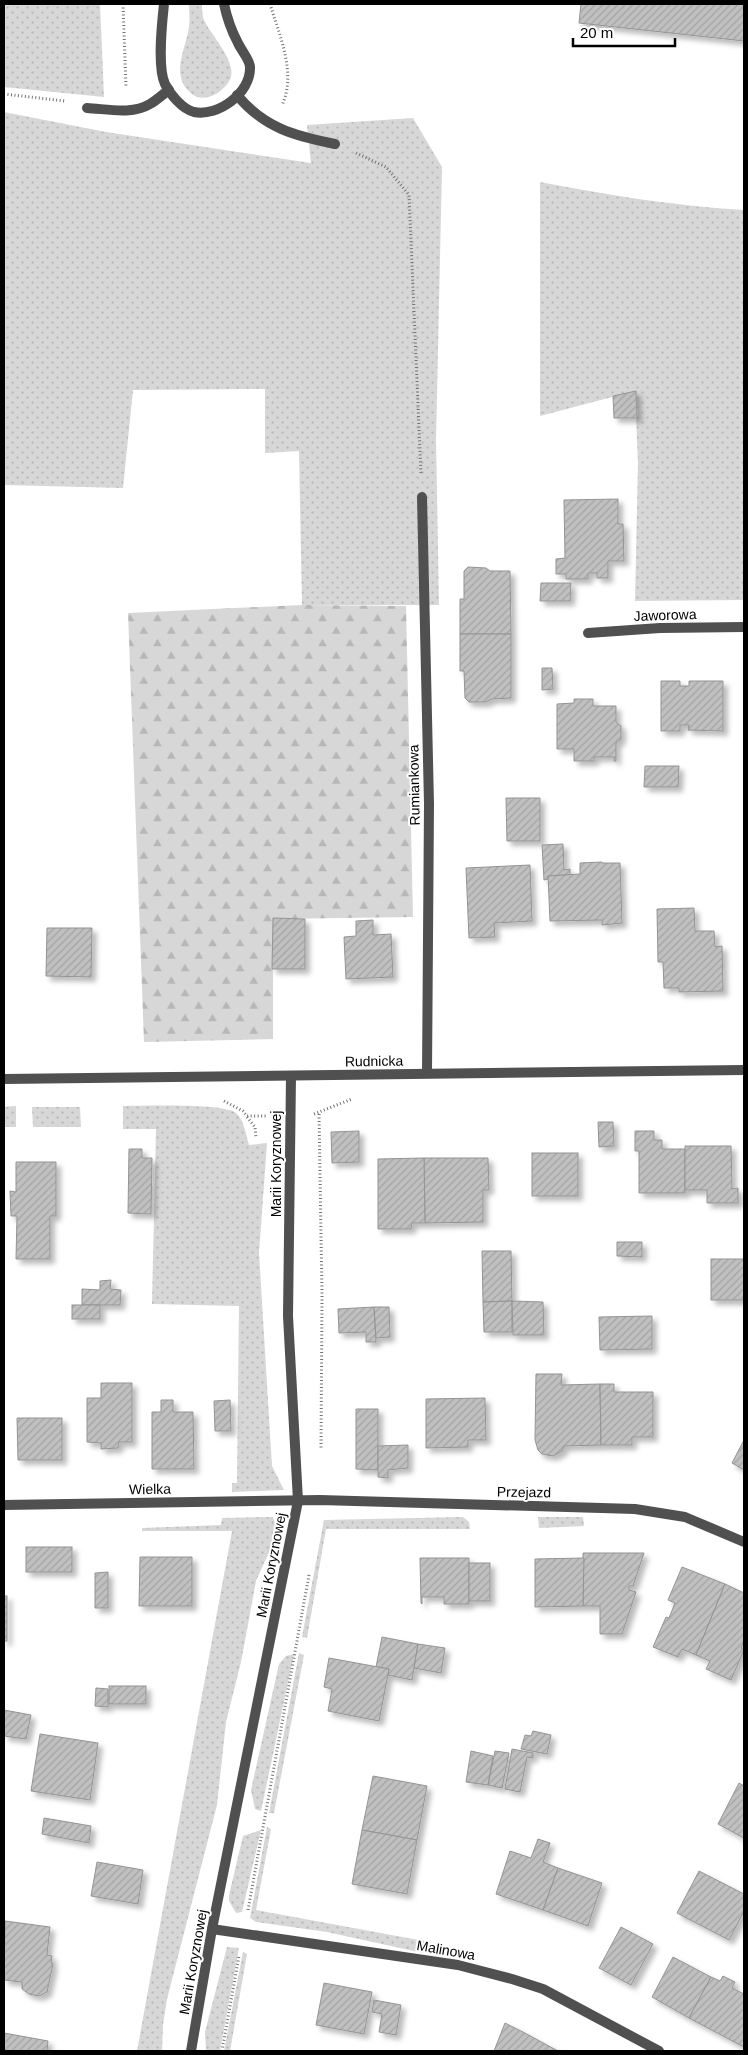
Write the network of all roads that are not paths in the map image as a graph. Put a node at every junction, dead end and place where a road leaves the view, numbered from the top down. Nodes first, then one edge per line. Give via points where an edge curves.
1 (164, 4) edge
2 (224, 4) edge
3 (169, 90) junction
4 (237, 95) junction
5 (87, 108) road end
6 (335, 144) road end
7 (422, 497) road end
8 (744, 627) edge
9 (588, 632) dead end
10 (744, 1070) edge
11 (427, 1074) junction
12 (290, 1076) junction
13 (4, 1079) edge
14 (298, 1501) junction
15 (4, 1506) edge
16 (744, 1542) edge
17 (212, 1929) junction
18 (191, 2051) edge
19 (658, 2051) edge

1 - 3 street via 161,39 163,77
2 - 4 street via 227,20 250,66 246,84
3 - 4 street via 172,97 193,112 212,112
3 - 5 street via 140,108
4 - 6 street via 248,109 268,123 300,137
7 - 11 street, Rumiankowa via 429,804
8 - 9 street, Jaworowa
10 - 11 street, Rudnicka
11 - 12 street, Rudnicka
12 - 13 street, Rudnicka
12 - 14 street, Marii Koryznowej via 288,1316
14 - 15 street, Wielka
14 - 16 street, Przejazd via 635,1509 685,1517
14 - 17 street, Marii Koryznowej
17 - 18 street, Marii Koryznowej
17 - 19 street, Malinowa via 458,1965 512,1979 543,1989

